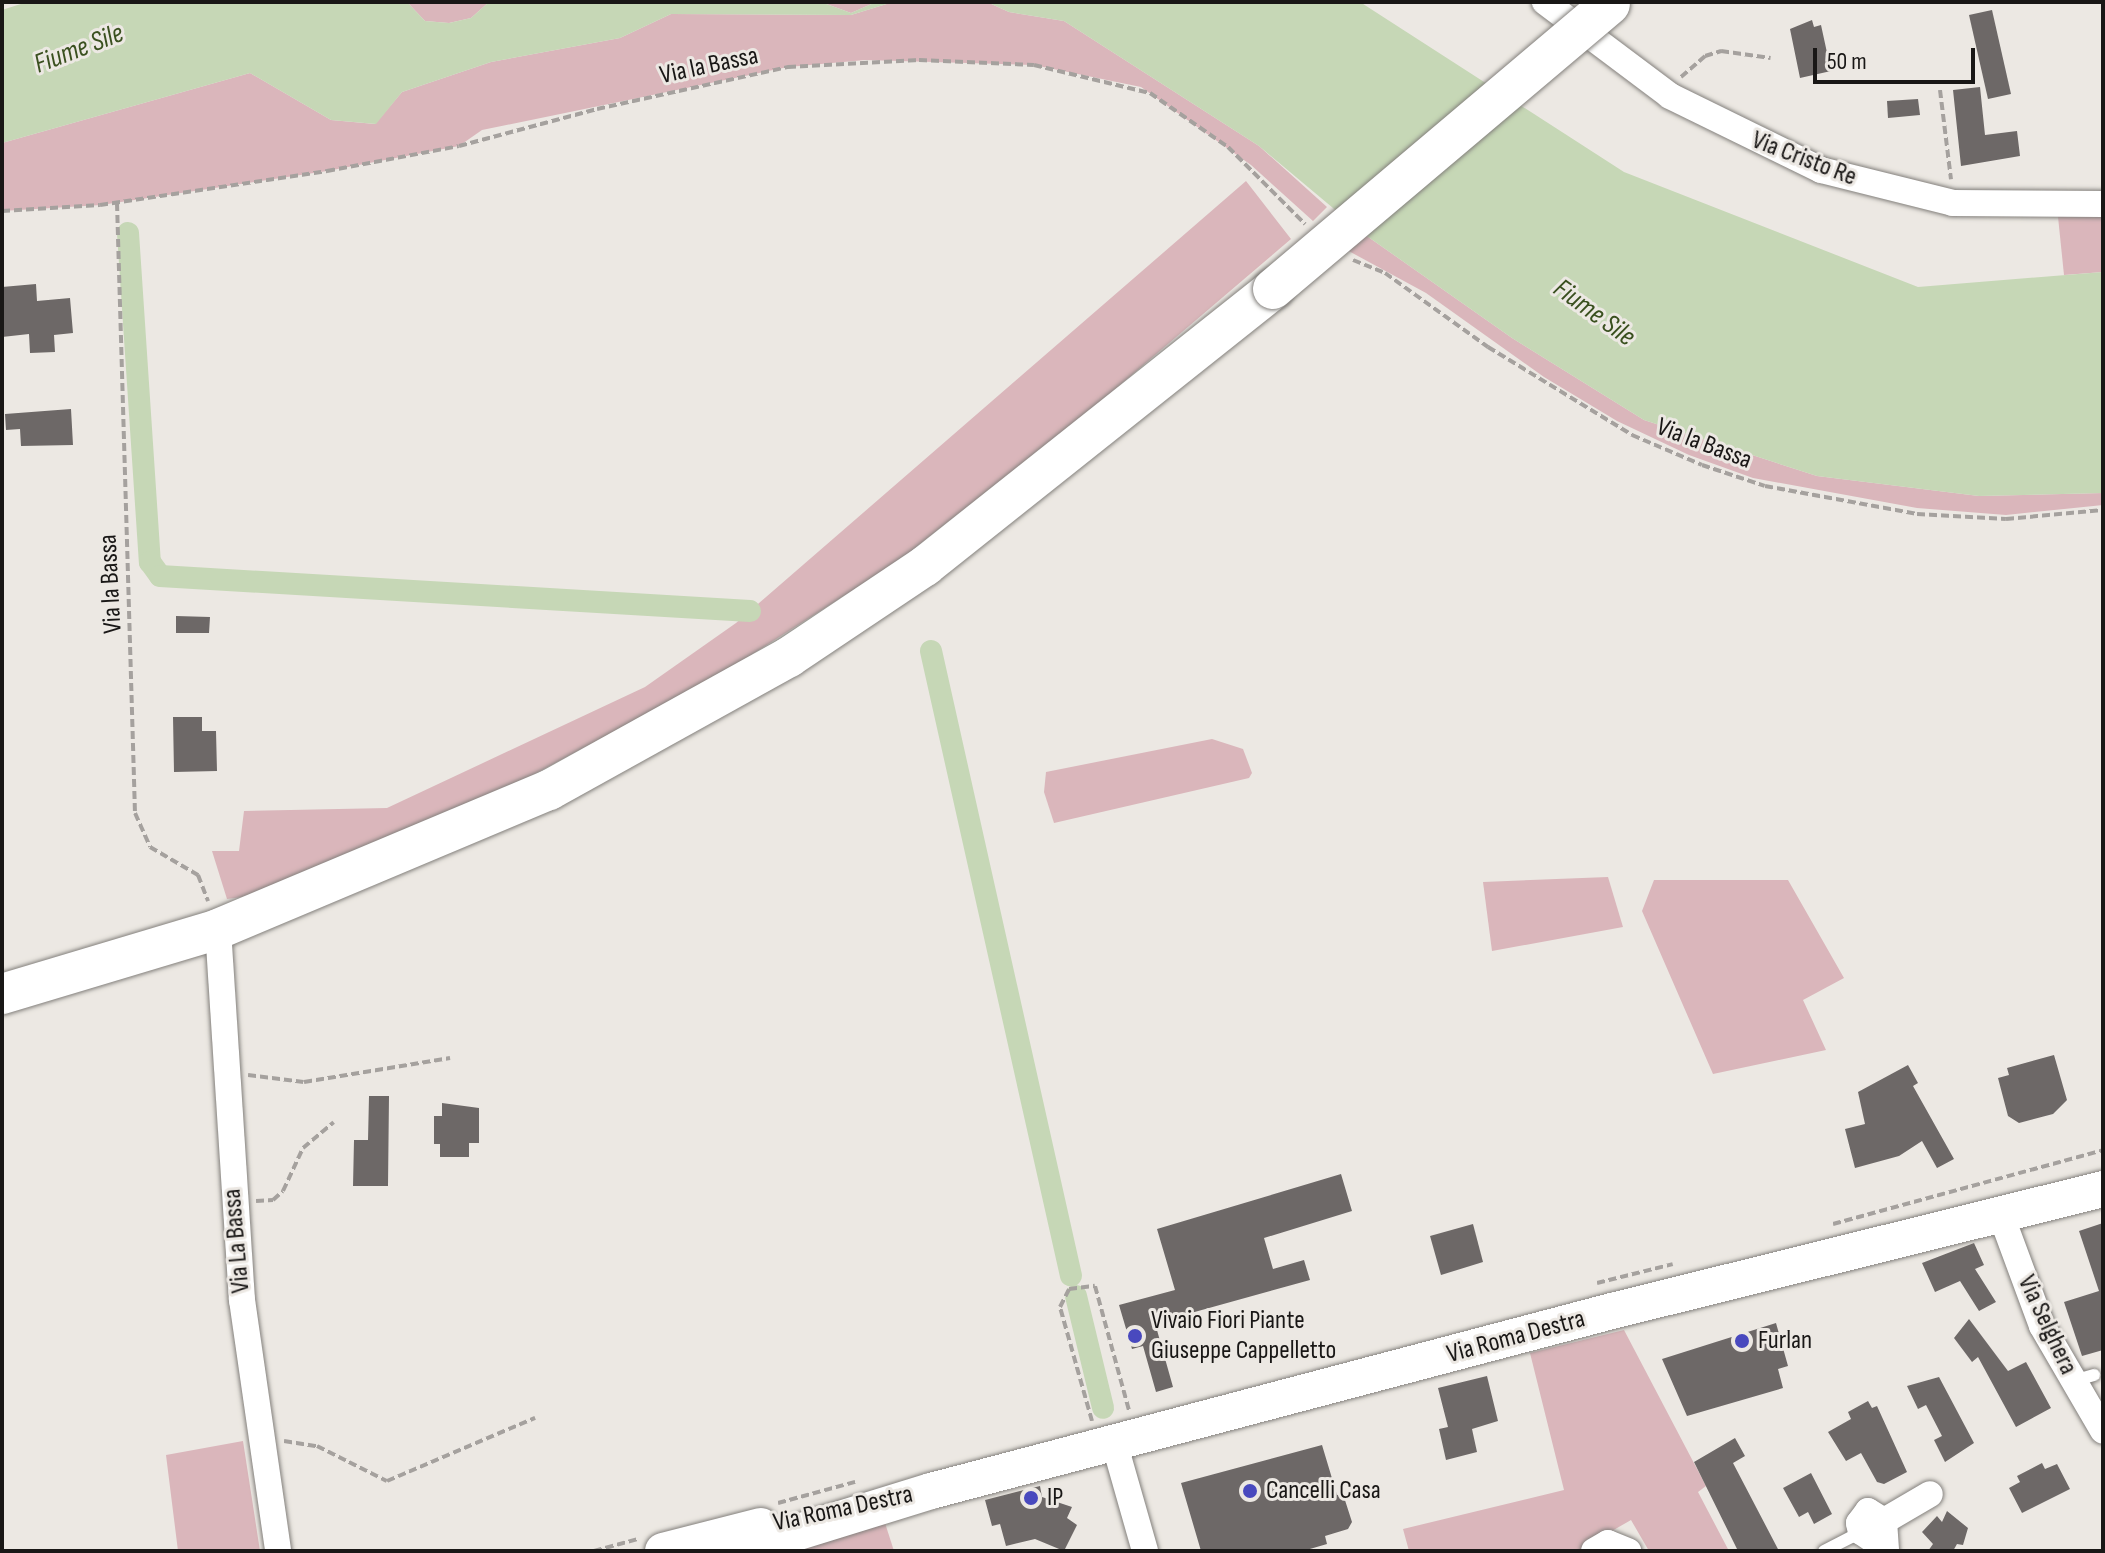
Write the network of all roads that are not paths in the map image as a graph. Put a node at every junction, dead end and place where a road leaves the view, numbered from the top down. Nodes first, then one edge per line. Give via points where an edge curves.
1 (1545, 2) edge
2 (1611, 3) edge
3 (2103, 204) edge
4 (218, 929) junction
5 (2, 994) edge
6 (2103, 1189) edge
7 (2001, 1215) junction
8 (2103, 1431) edge
9 (1116, 1442) junction
10 (931, 1491) junction
11 (1930, 1494) dead end
12 (1873, 1526) junction
13 (1886, 1550) edge
14 (278, 1551) edge
15 (663, 1551) edge
16 (737, 1551) edge
17 (1145, 1551) edge
18 (1594, 1551) edge
19 (1628, 1551) edge
20 (1824, 1551) edge

1 - 3 street, Via Cristo Re via 1670,96 1821,170 1953,203
2 - 4 main road, bridge via 1273,289 937,556 789,657 549,790
4 - 5 main road
4 - 14 street, Via La Bassa via 234,1203
6 - 7 street, Via Roma Destra
7 - 8 street, Via Selghera via 2042,1326 2083,1378
7 - 9 street, Via Roma Destra
9 - 10 street, Via Roma Destra
9 - 17 street
10 - 15 street, Via Roma Destra via 812,1513
10 - 16 street, Via Roma Destra
11 - 12 street
12 - 13 street
12 - 20 lane
18 - 19 street via 1608,1543

